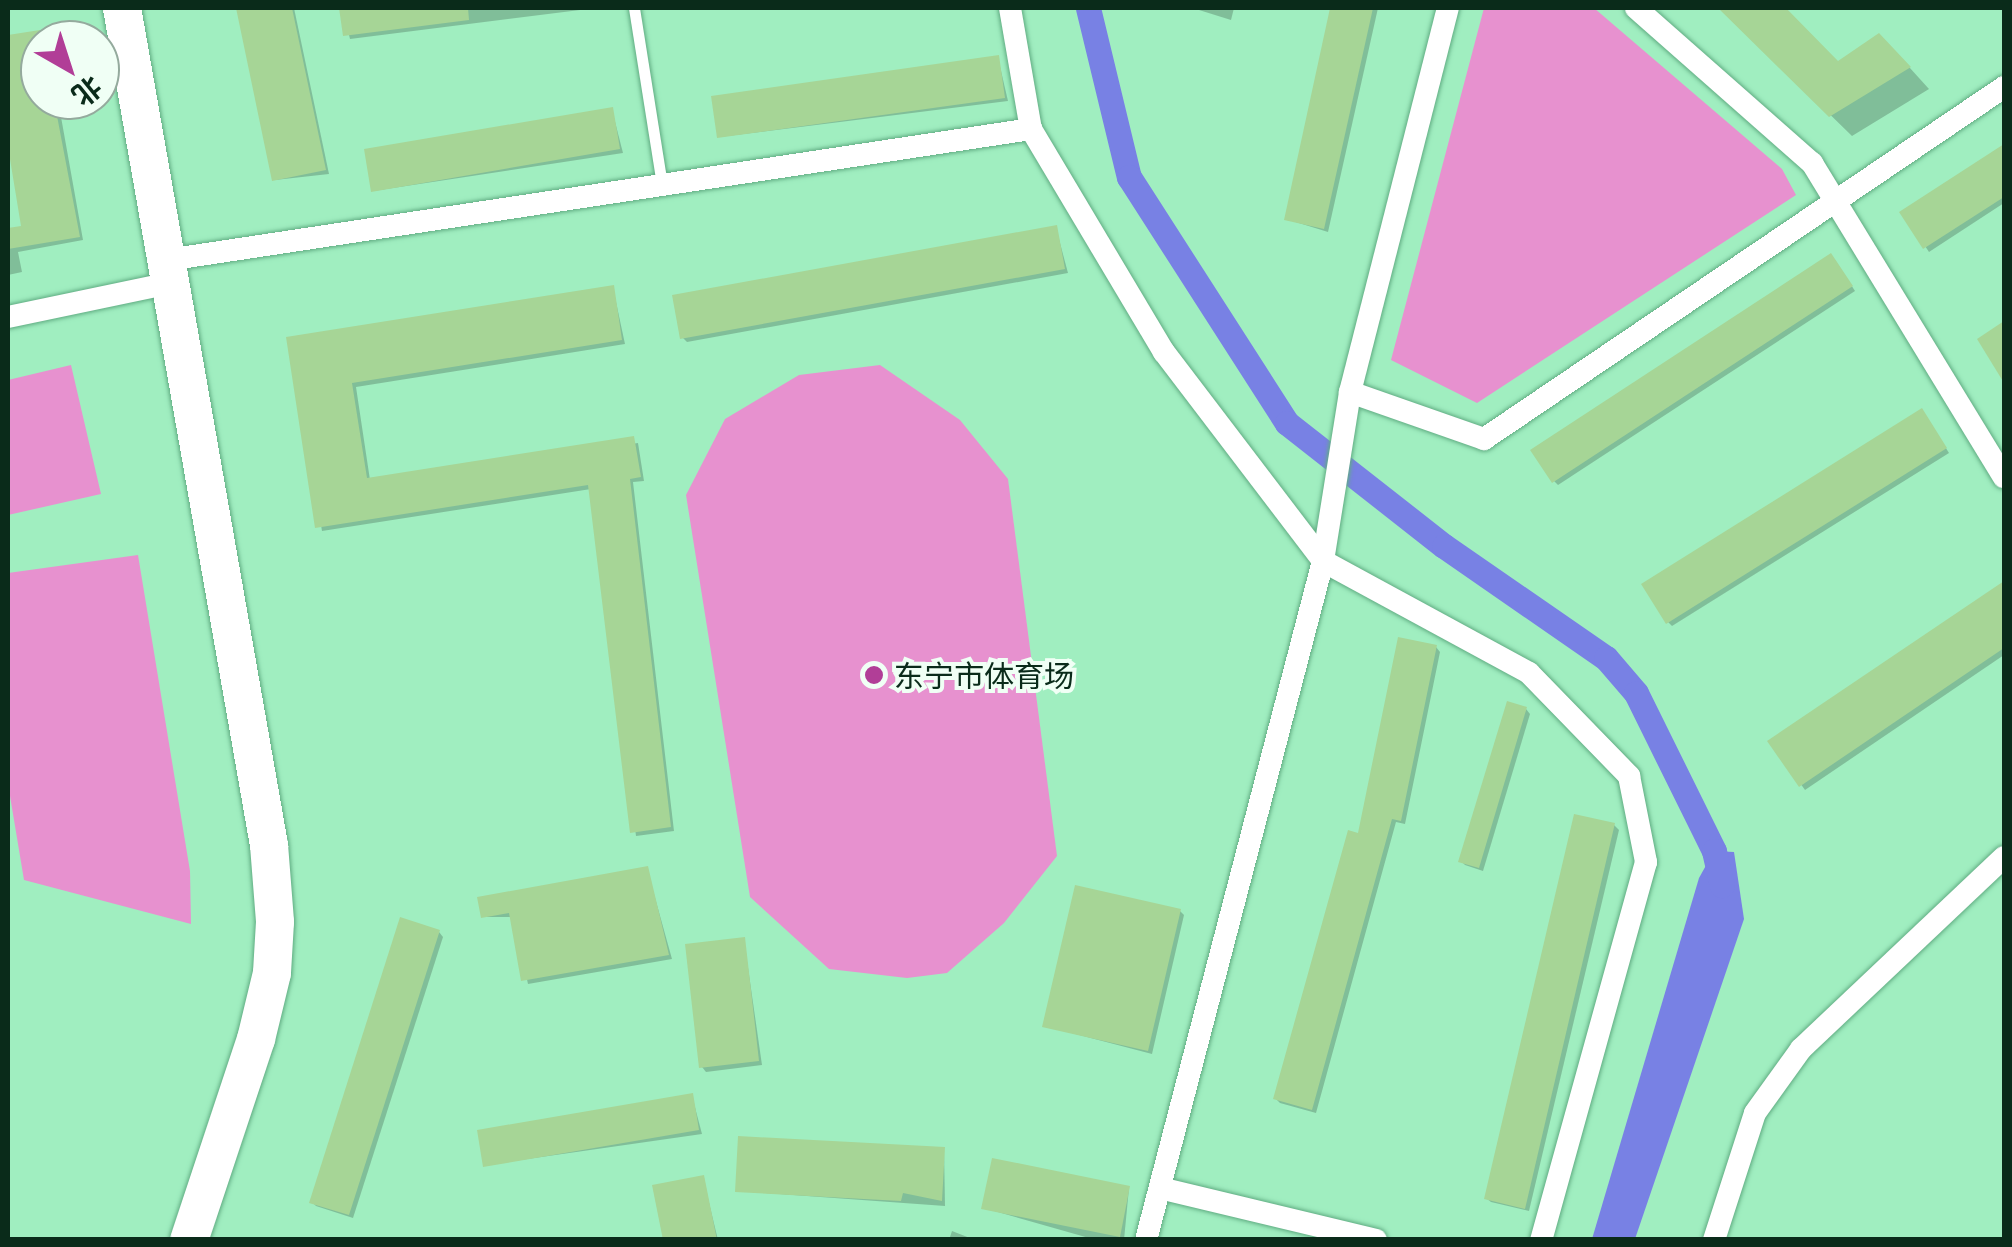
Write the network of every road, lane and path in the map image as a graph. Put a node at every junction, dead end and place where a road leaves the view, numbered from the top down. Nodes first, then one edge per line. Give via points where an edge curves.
1 (122, 8) edge
2 (634, 8) edge
3 (1010, 8) edge
4 (1448, 8) edge
5 (1636, 8) edge
6 (2004, 87) edge
7 (1031, 129) junction
8 (662, 184) junction
9 (1833, 197) junction
10 (169, 272) junction
11 (8, 317) edge
12 (1349, 398) junction
13 (2004, 477) edge
14 (1323, 561) junction
15 (2004, 857) edge
16 (1160, 1188) junction
17 (189, 1240) edge
18 (1146, 1240) edge
19 (1376, 1240) edge
20 (1541, 1240) edge
21 (1714, 1240) edge

1 - 10 highway
2 - 8 lane
3 - 7 street
4 - 12 street
5 - 9 street via 1812,162
6 - 9 street
7 - 8 street
7 - 14 street via 1164,352
8 - 10 street
9 - 12 street via 1484,439
9 - 13 street
10 - 11 street
10 - 17 highway via 269,845 275,922 272,974 256,1039
12 - 14 street
14 - 16 street
14 - 20 street via 1529,672 1629,776 1646,862
15 - 21 street via 1802,1049 1755,1112
16 - 18 street
16 - 19 street

